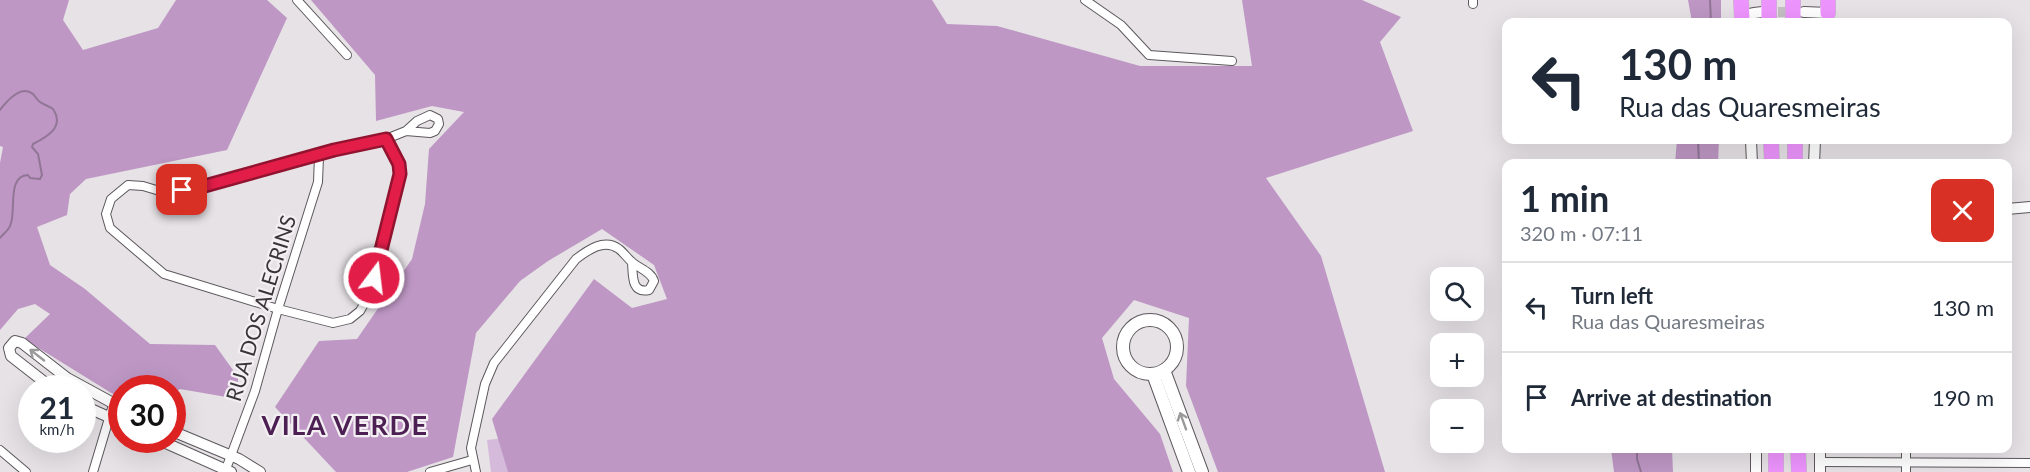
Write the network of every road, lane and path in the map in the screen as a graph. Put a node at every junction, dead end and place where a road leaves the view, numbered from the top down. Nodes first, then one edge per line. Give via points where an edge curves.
1 (297, 0) edge
2 (1085, 0) edge
3 (1741, 0) edge
4 (1793, 0) edge
5 (1767, 11) tunnel mouth
6 (1828, 12) edge
7 (1799, 17) edge
8 (1741, 18) edge
9 (1744, 18) edge
10 (347, 55) dead end
11 (1232, 60) dead end
12 (406, 131) dead end
13 (386, 139) junction
14 (1751, 144) edge
15 (1815, 144) edge
16 (319, 156) junction
17 (1752, 159) edge
18 (1814, 159) edge
19 (2030, 207) edge
20 (2012, 209) edge
21 (632, 262) dead end
22 (278, 309) junction
23 (5, 358) edge
24 (1159, 372) junction
25 (32, 375) edge
26 (108, 401) edge
27 (96, 411) edge
28 (108, 417) joint
29 (186, 437) edge
30 (0, 450) edge
31 (186, 452) edge
32 (1756, 453) edge
33 (1776, 453) edge
34 (1798, 453) edge
35 (231, 456) junction
36 (472, 460) junction
37 (2030, 463) edge
38 (1820, 467) edge
39 (1906, 467) edge
40 (228, 470) edge
41 (26, 472) edge
42 (93, 472) edge
43 (260, 472) edge
44 (429, 472) edge
45 (476, 472) edge
46 (1189, 472) edge
47 (1202, 472) edge
48 (1756, 472) edge
49 (1776, 472) edge
50 (1799, 472) edge

1 - 10 street
2 - 11 street via 1121,25 1149,55
3 - 8 highway
4 - 7 highway
5 - 9 street
6 - 7 street
12 - 13 street
13 - 16 street
13 - 22 street via 400,174 374,278 360,311 350,319 333,323
14 - 17 street
15 - 18 street
16 - 22 street, RUA DOS ALECRINS via 318,182
16 - 22 street via 201,187 163,192 128,185 111,199 106,214 110,228 164,274
19 - 20 street
21 - 36 street via 619,249 606,245 590,248 576,259 494,363 473,435
22 - 35 street, RUA DOS ALECRINS via 255,392
23 - 25 street
26 -> 23 street via 67,378 19,341 9,348
24 - 24 main road via 1175,356 1176,339 1158,321 1141,321 1127,332 1125,357 1136,370
24 - 46 main road
47 -> 24 main road
27 - 28 street
28 - 42 street
29 - 35 street
30 - 41 street
31 - 40 street
32 - 48 street
33 - 49 highway
34 - 50 highway
35 - 40 street, RUA DOS ALECRINS
35 - 43 street
36 - 44 street
36 - 45 street
37 - 39 street
38 - 39 street

